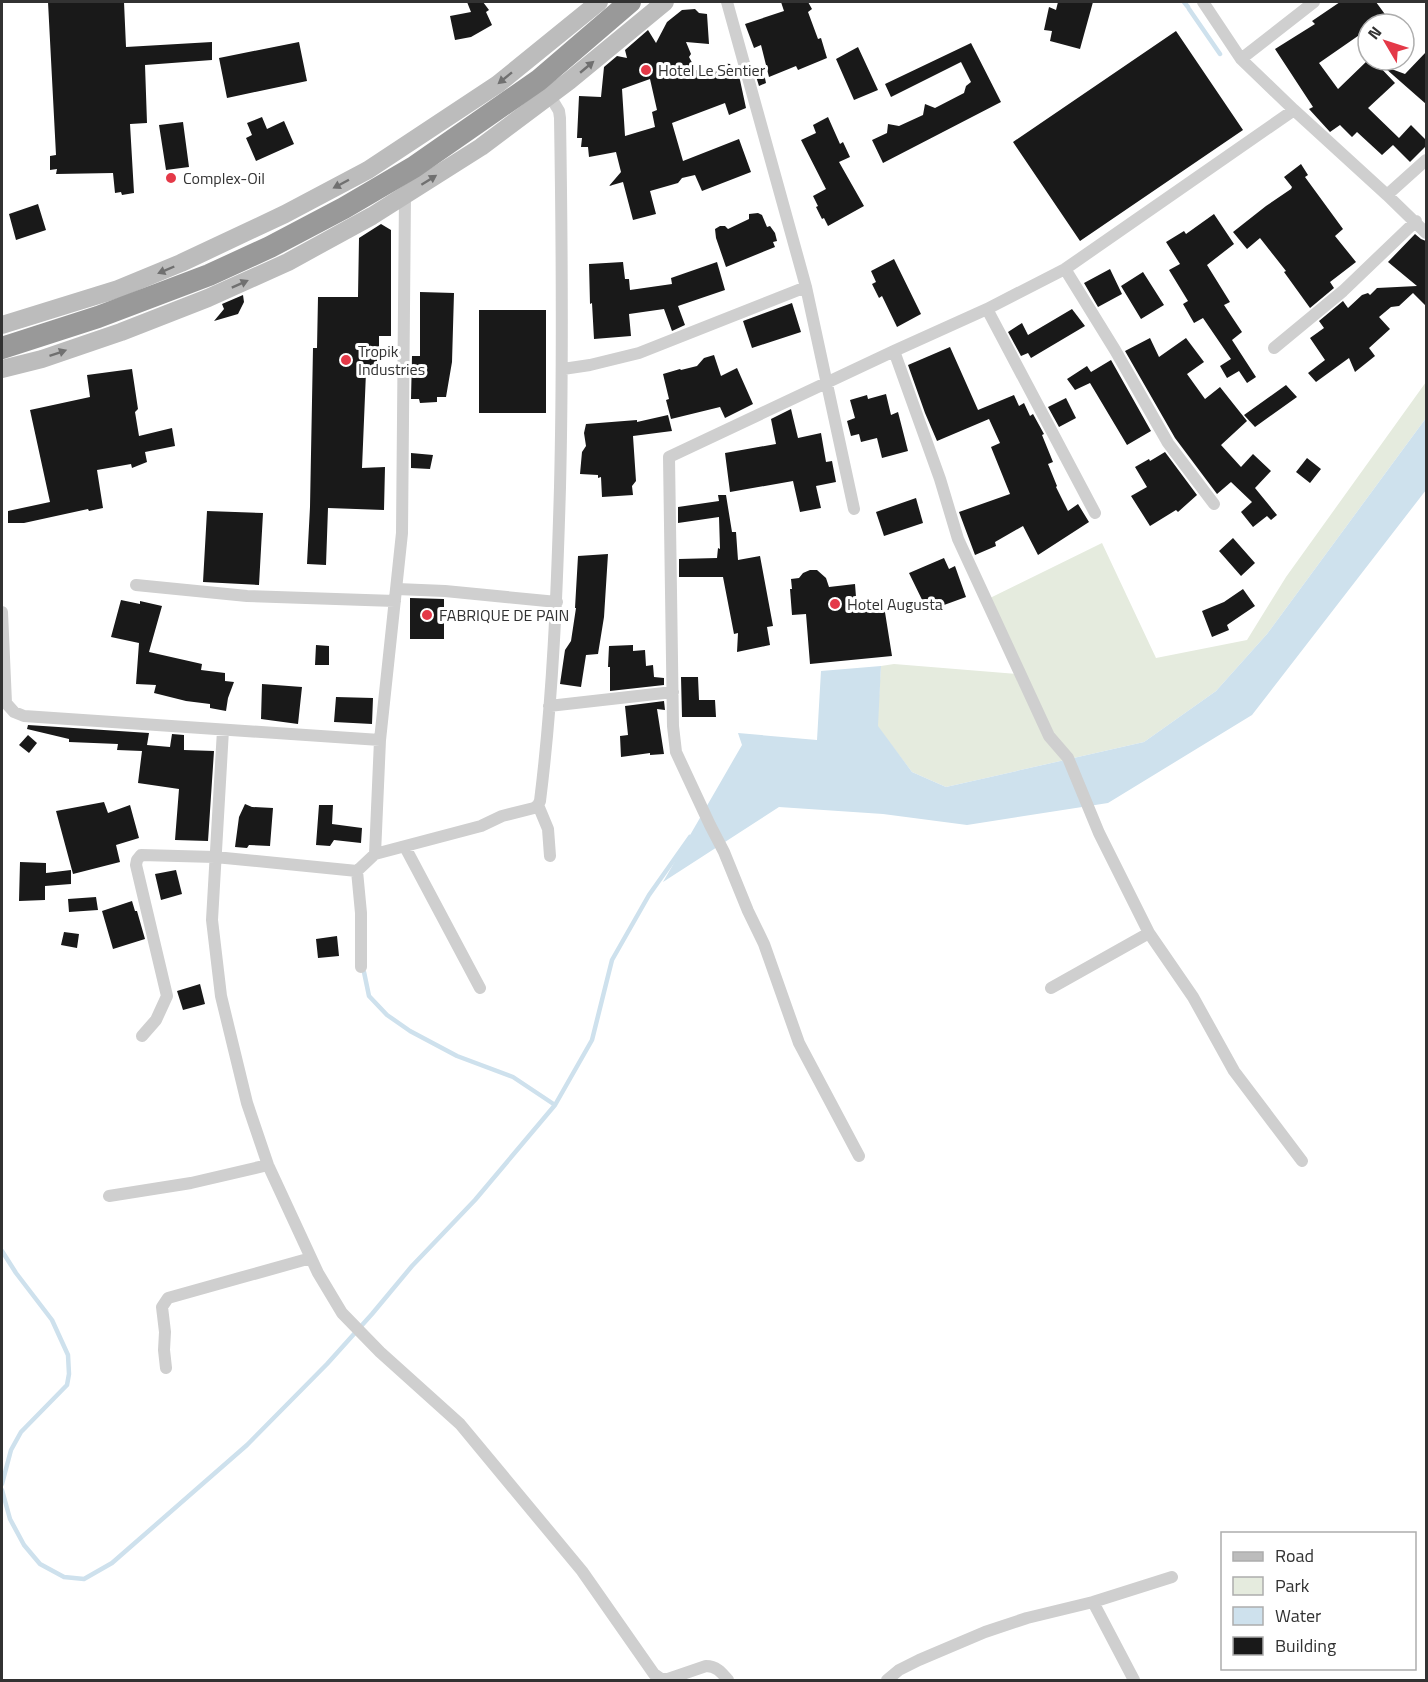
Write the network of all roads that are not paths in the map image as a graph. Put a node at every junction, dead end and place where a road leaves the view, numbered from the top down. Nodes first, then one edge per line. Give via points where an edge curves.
1 (599, 2) edge
2 (630, 2) edge
3 (664, 2) edge
4 (727, 2) edge
5 (1203, 2) edge
6 (1314, 2) edge
7 (1241, 59) junction
8 (550, 96) junction
9 (1294, 110) junction
10 (1426, 160) edge
11 (405, 195) junction
12 (1387, 195) junction
13 (1416, 221) junction
14 (1426, 233) edge
15 (1065, 269) junction
16 (806, 287) junction
17 (987, 309) junction
18 (2, 325) edge
19 (2, 348) edge
20 (1274, 348) dead end
21 (894, 351) junction
22 (2, 369) edge
23 (562, 369) junction
24 (826, 382) junction
25 (1214, 504) dead end
26 (854, 509) dead end
27 (1095, 513) dead end
28 (136, 585) dead end
29 (396, 595) junction
30 (557, 602) junction
31 (2, 612) edge
32 (673, 692) junction
33 (549, 705) junction
34 (223, 730) junction
35 (380, 740) junction
36 (538, 805) junction
37 (405, 846) junction
38 (375, 854) junction
39 (550, 856) dead end
40 (215, 857) junction
41 (357, 871) junction
42 (1149, 933) junction
43 (361, 967) dead end
44 (480, 988) dead end
45 (1051, 988) dead end
46 (142, 1036) dead end
47 (859, 1156) dead end
48 (1302, 1161) dead end
49 (268, 1165) junction
50 (109, 1196) dead end
51 (311, 1258) junction
52 (166, 1368) dead end
53 (1172, 1577) dead end
54 (1093, 1602) junction
55 (728, 1680) edge
56 (887, 1680) edge
57 (1134, 1680) edge

1 -> 18 main road via 498,84 368,170 181,263 118,289
2 - 19 highway via 539,80 414,167 333,214 209,275
8 -> 3 main road
4 - 16 street
5 - 7 street
6 - 7 street
7 - 9 street
11 -> 8 main road via 481,147
8 - 23 street via 560,118
9 - 12 street
9 - 15 street
10 - 12 street
22 -> 11 main road via 121,332 208,298 288,262
11 - 29 street via 402,533
12 - 13 street
13 - 14 street
13 - 20 street via 1343,291
15 - 17 street
15 - 25 street via 1168,443
16 - 23 street via 639,353
16 - 24 street
17 - 21 street
17 - 27 street
21 - 24 street
21 - 42 street via 958,539 1049,736 1068,758 1099,833
23 - 30 street
24 - 26 street
24 - 32 street via 669,457
28 - 29 street via 246,596
29 - 30 street via 445,591
29 - 35 street
30 - 33 street
31 - 34 street via 6,703 14,712 24,716
32 - 33 street
32 - 47 street via 676,752 764,944 799,1043
33 - 36 street
34 - 35 street
34 - 40 street
35 - 38 street
36 - 37 street via 481,826
36 - 39 street via 548,829
37 - 38 street
37 - 44 street
38 - 41 street
40 - 41 street
40 - 46 street via 141,855 137,860 167,996 156,1020
40 - 49 street via 212,920 221,996 247,1102
41 - 43 street
42 - 45 street
42 - 48 street via 1193,997 1234,1071
49 - 50 street
49 - 51 street
51 - 52 street via 168,1298 162,1307
51 - 55 street via 342,1313 460,1424 582,1571 654,1674 668,1679 712,1666
53 - 54 street
54 - 56 street via 985,1632 919,1660
54 - 57 street

